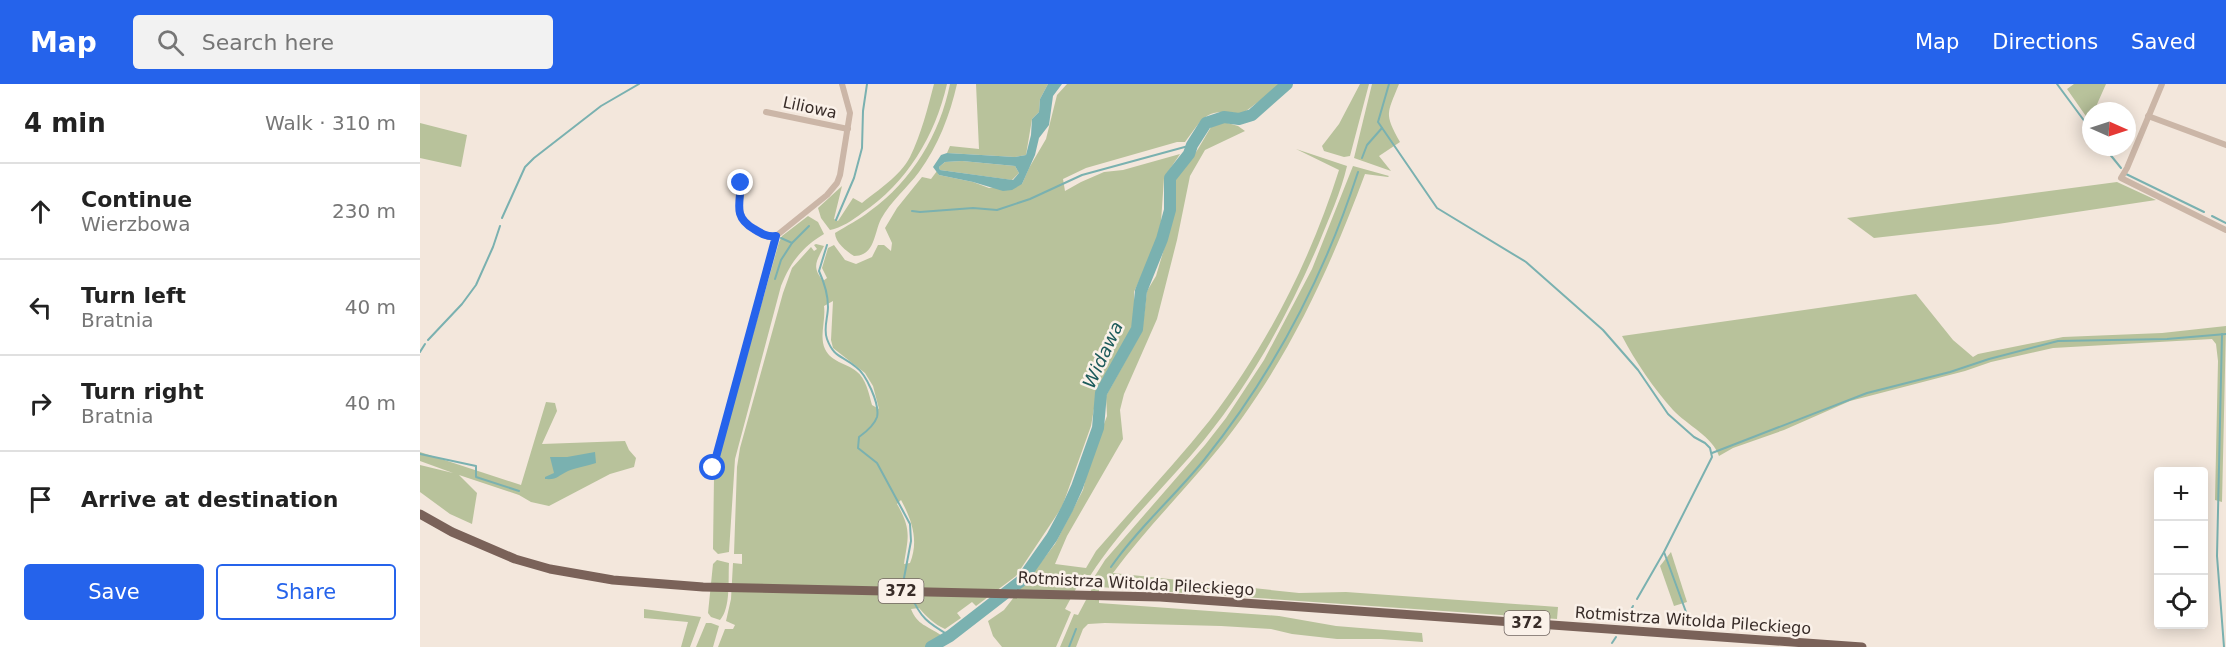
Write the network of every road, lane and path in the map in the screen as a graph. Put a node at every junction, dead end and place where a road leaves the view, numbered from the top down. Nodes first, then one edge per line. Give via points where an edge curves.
1 (842, 84) edge
2 (2162, 84) edge
3 (766, 112) dead end
4 (2148, 116) junction
5 (848, 129) junction
6 (2226, 145) edge
7 (741, 183) dead end
8 (2226, 230) edge
9 (776, 236) junction
10 (713, 468) dead end
11 (420, 514) edge
12 (1862, 647) edge

1 - 5 street via 850,114
2 - 4 street
3 - 5 street, Liliowa
4 - 6 street
4 - 8 street via 2121,178
5 - 9 street via 837,183
7 - 9 street via 742,220 768,237
9 - 10 street
11 - 12 main road, Rotmistrza Witolda Pileckiego / 372 via 516,559 613,580 703,587 1099,594

